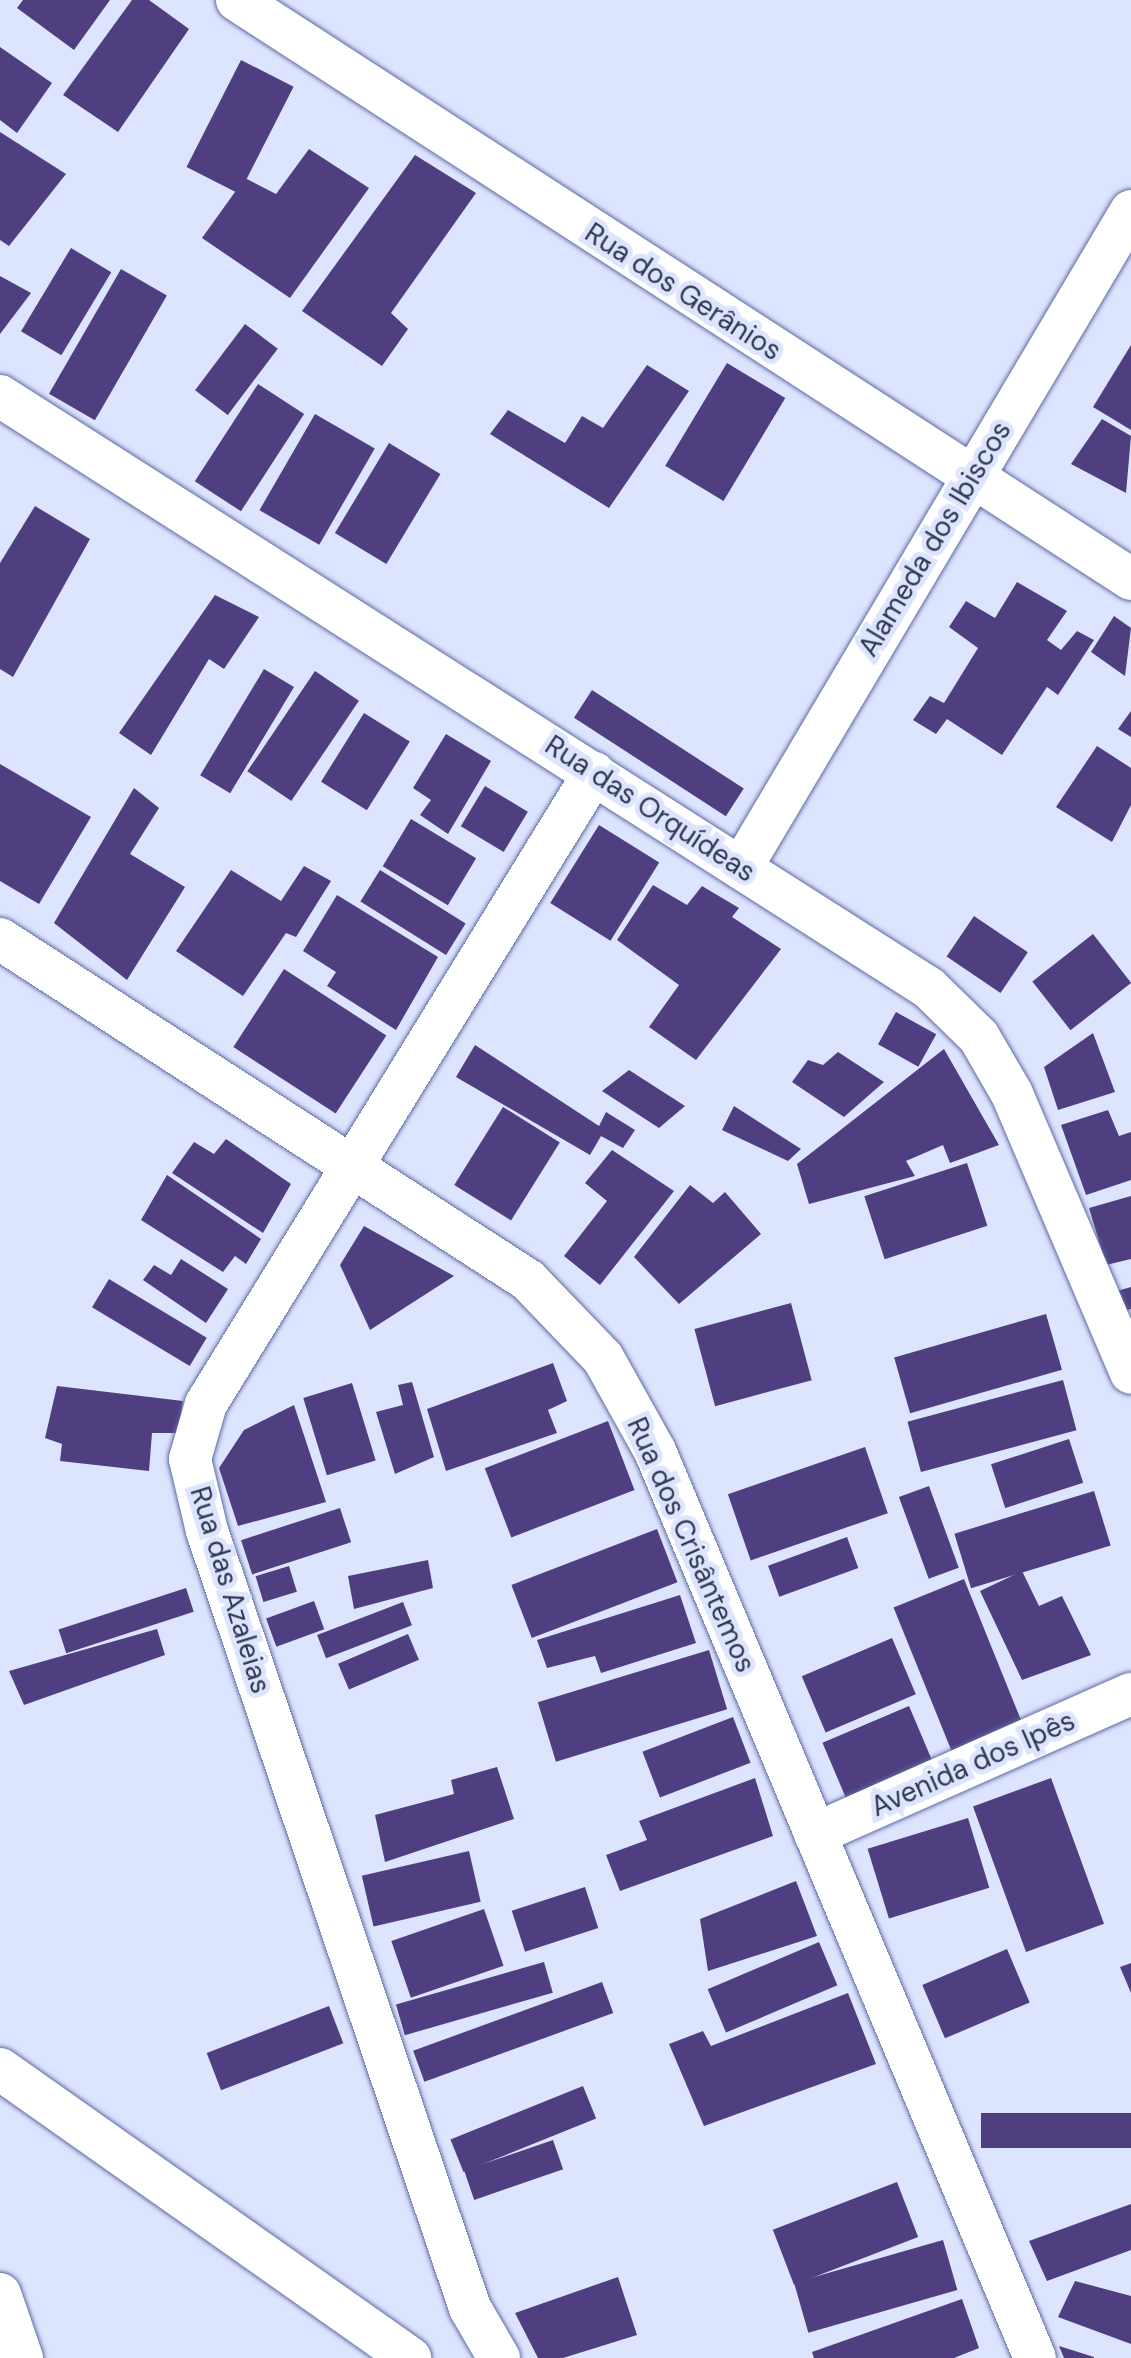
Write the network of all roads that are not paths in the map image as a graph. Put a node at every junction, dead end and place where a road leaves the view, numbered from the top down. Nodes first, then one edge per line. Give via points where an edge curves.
1 (237, 0) edge
2 (1131, 211) edge
3 (0, 396) edge
4 (970, 480) junction
5 (1131, 579) edge
6 (594, 772) junction
7 (740, 868) junction
8 (0, 939) edge
9 (349, 1164) junction
10 (1131, 1373) edge
11 (1131, 1694) edge
12 (815, 1834) junction
13 (0, 2069) edge
14 (0, 2294) edge
15 (22, 2358) edge
16 (410, 2358) edge
17 (499, 2358) edge
18 (1035, 2358) edge

1 - 4 street, Rua dos Gerânios
2 - 4 street, Alameda dos Ibiscos
3 - 6 street, Rua das Orquídeas
4 - 5 street, Rua dos Gerânios
4 - 7 street, Alameda dos Ibiscos
6 - 7 street, Rua das Orquídeas
6 - 9 street, Rua das Azaleias
7 - 10 street, Rua das Orquídeas via 930,988 979,1037 1012,1094
8 - 9 street, Rua dos Crisântemos
9 - 12 street, Rua dos Crisântemos via 528,1280 603,1358 655,1451
9 - 17 street, Rua das Azaleias via 206,1404 190,1459 207,1530 470,2308
11 - 12 street, Avenida dos Ipês
12 - 18 street, Rua dos Crisântemos
13 - 16 street
14 - 15 street

